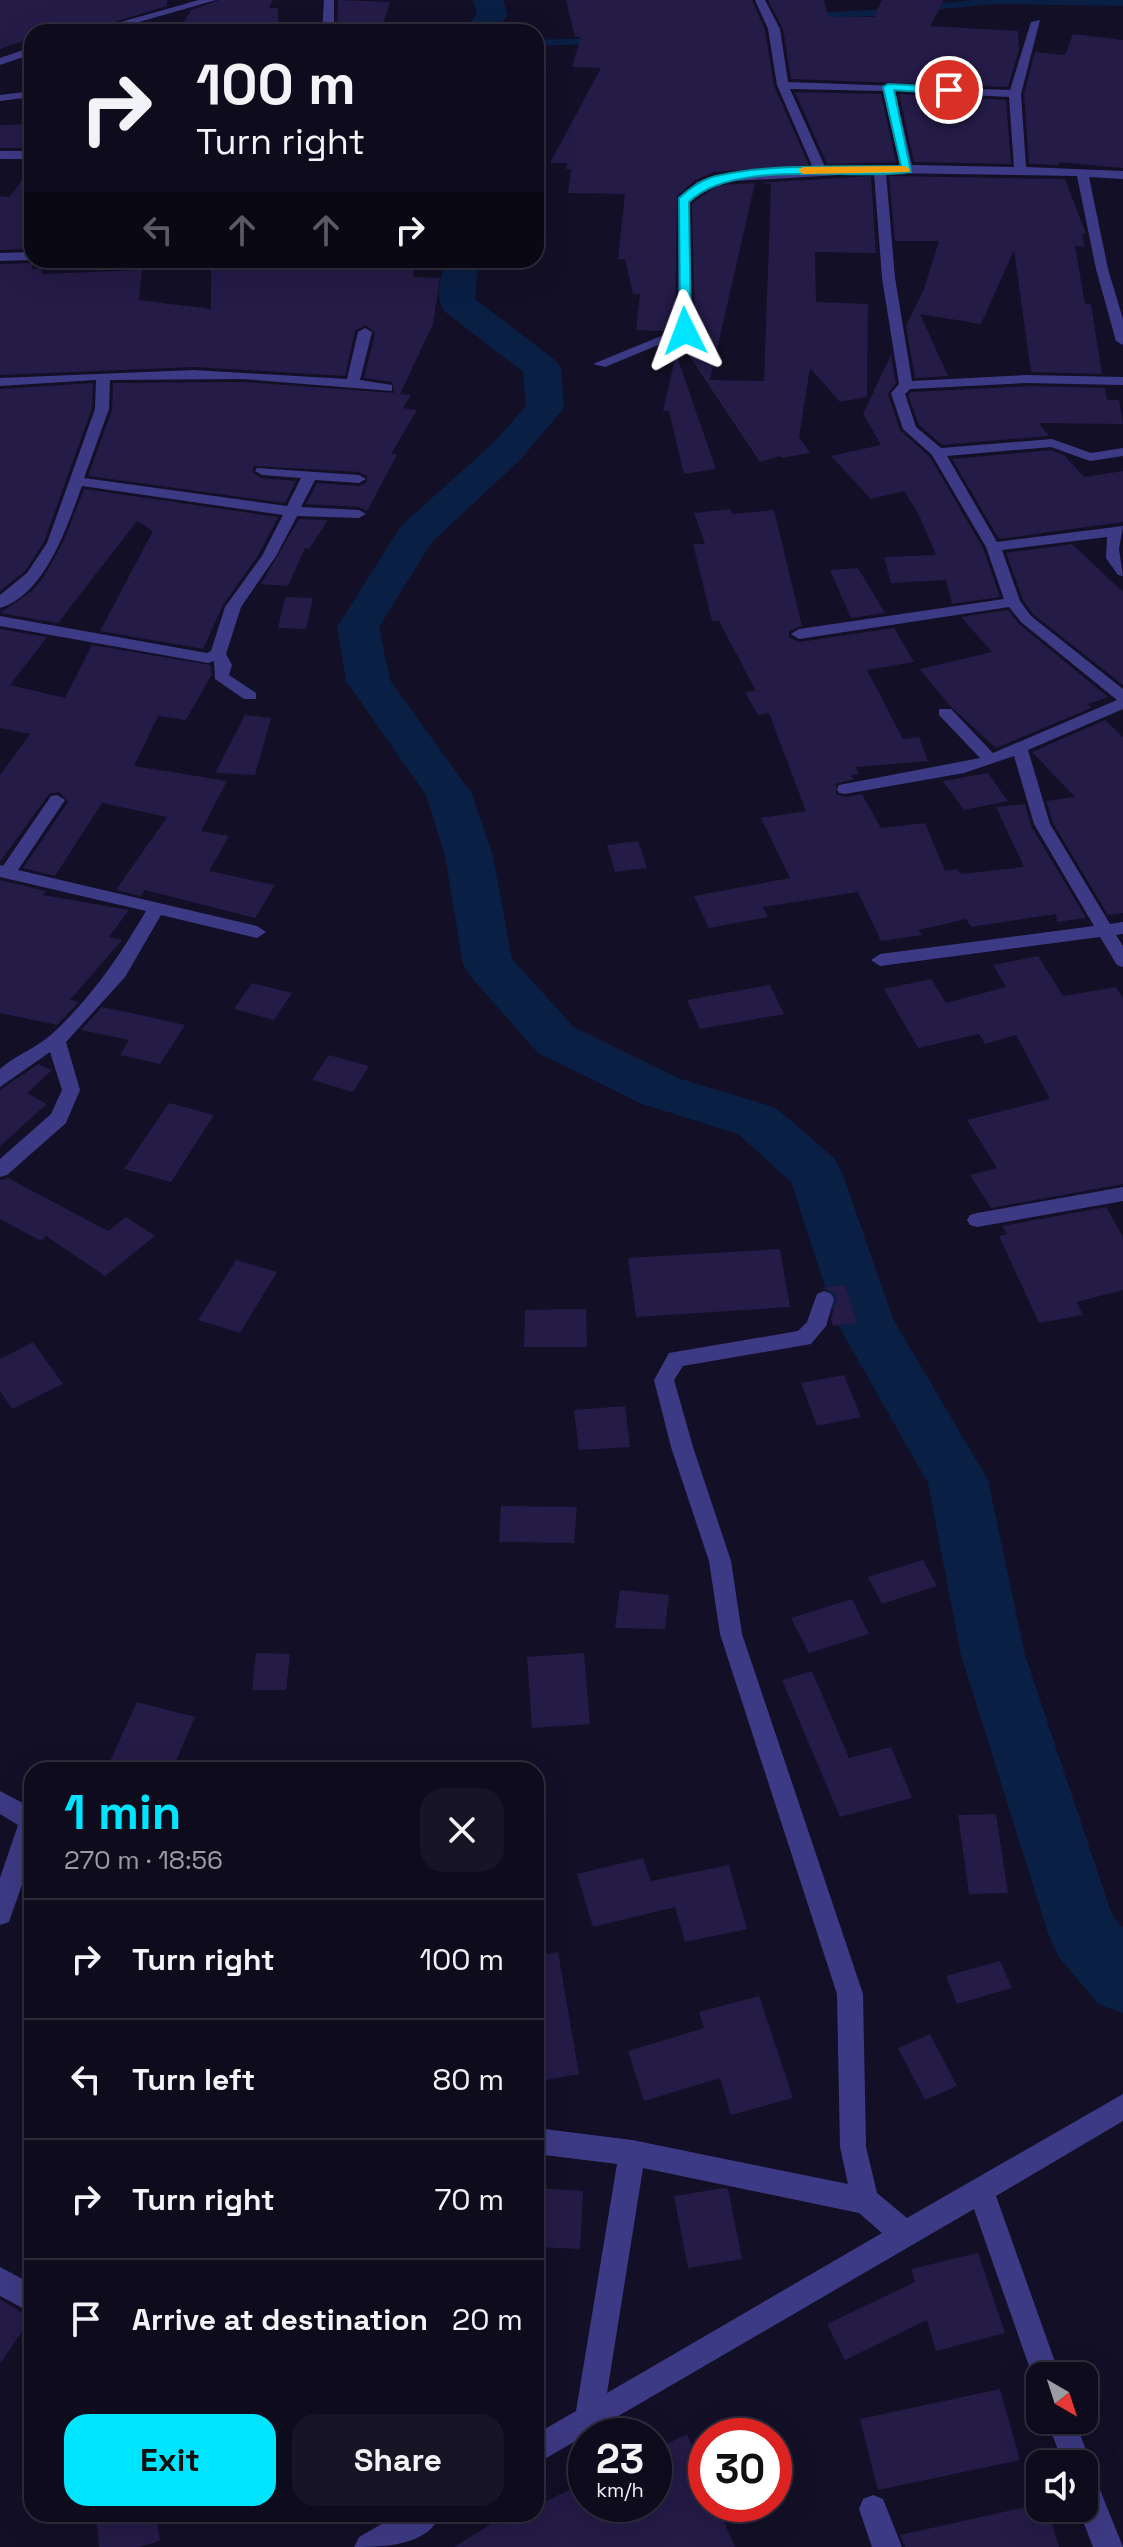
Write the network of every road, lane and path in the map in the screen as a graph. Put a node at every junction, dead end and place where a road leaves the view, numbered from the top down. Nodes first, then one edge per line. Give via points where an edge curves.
1 (211, 0) edge
2 (329, 0) edge
3 (762, 6) edge
4 (151, 15) junction
5 (1036, 22) dead end
6 (119, 24) edge
7 (153, 24) edge
8 (328, 24) edge
9 (0, 51) edge
10 (24, 52) edge
11 (17, 54) junction
12 (0, 62) edge
13 (783, 85) junction
14 (888, 87) junction
15 (1015, 94) junction
16 (24, 95) edge
17 (0, 98) edge
18 (0, 155) edge
19 (24, 155) edge
20 (1020, 168) junction
21 (820, 169) junction
22 (880, 169) junction
23 (907, 169) junction
24 (1082, 173) junction
25 (1123, 175) edge
26 (24, 256) edge
27 (0, 257) edge
28 (365, 332) dead end
29 (1123, 341) edge
30 (600, 364) dead end
31 (103, 376) junction
32 (1123, 381) edge
33 (0, 382) edge
34 (353, 383) junction
35 (906, 385) junction
36 (387, 388) dead end
37 (1123, 452) edge
38 (938, 453) junction
39 (262, 471) dead end
40 (310, 475) junction
41 (359, 479) dead end
42 (76, 481) junction
43 (292, 511) junction
44 (359, 514) dead end
45 (1119, 530) edge
46 (993, 547) junction
47 (1123, 572) edge
48 (1013, 602) junction
49 (0, 603) edge
50 (0, 621) edge
51 (799, 634) dead end
52 (218, 654) junction
53 (250, 696) dead end
54 (1123, 700) edge
55 (945, 712) dead end
56 (1020, 750) junction
57 (991, 760) junction
58 (845, 789) dead end
59 (57, 800) dead end
60 (4, 872) edge
61 (156, 909) junction
62 (1114, 929) edge
63 (257, 932) dead end
64 (880, 960) dead end
65 (1123, 961) edge
66 (56, 1041) junction
67 (0, 1080) edge
68 (0, 1170) edge
69 (1123, 1194) edge
70 (977, 1220) dead end
71 (824, 1299) dead end
72 (0, 1802) edge
73 (24, 1816) edge
74 (24, 1844) edge
75 (0, 1914) edge
76 (1123, 2107) edge
77 (544, 2142) edge
78 (632, 2153) junction
79 (981, 2191) junction
80 (865, 2201) junction
81 (906, 2235) junction
82 (0, 2281) edge
83 (24, 2294) edge
84 (1041, 2362) edge
85 (589, 2418) joint
86 (568, 2431) edge
87 (544, 2445) edge
88 (873, 2509) dead end
89 (1098, 2521) edge
90 (415, 2522) edge
91 (381, 2544) edge
92 (887, 2547) edge
93 (1108, 2547) edge

1 - 4 street
2 - 8 street
3 - 13 street via 774,29
4 - 6 street
4 - 7 street
5 - 15 street
9 - 11 street
10 - 11 street
11 - 12 street
13 - 14 street
13 - 21 street
14 - 15 street
14 - 23 street
15 - 20 street
16 - 17 street
18 - 19 street
20 - 23 street
20 - 24 street
21 - 22 street
21 - 30 street via 716,179 693,191 683,201 685,331
22 - 23 street
22 - 35 street via 887,268
24 - 25 street
24 - 29 street
26 - 27 street
28 - 34 street
31 - 33 street
31 - 34 street via 177,374
31 - 42 street via 102,409
32 - 35 street
34 - 36 street
35 - 38 street via 898,393 910,429
37 - 38 street via 1090,457 1052,443
38 - 46 street
39 - 40 street
40 - 41 street
40 - 43 street
42 - 43 street
42 - 49 street via 54,543 33,576
43 - 44 street
43 - 52 street via 233,607
45 - 46 street
45 - 47 street via 1110,553
46 - 48 street
48 - 51 street
48 - 54 street via 1044,635
50 - 52 street via 208,658
52 - 53 street via 224,665 221,676
54 - 56 street
55 - 57 street
56 - 57 street
56 - 62 street via 1042,824
57 - 58 street
59 - 60 street
60 - 61 street
61 - 63 street
61 - 66 street via 119,973
62 - 64 street
62 - 65 street
66 - 67 street
66 - 68 street via 71,1090 59,1118
69 - 70 street
71 - 80 street via 816,1326 804,1338 676,1359 664,1380 720,1561 731,1634 850,1994 853,2147
72 - 73 street
74 - 75 street
76 - 79 street
77 - 78 street
78 - 80 street
78 - 85 street
79 - 81 street
79 - 84 street
80 - 81 street
81 - 85 street
82 - 83 street
86 - 87 street
88 - 92 street
89 - 93 street
90 - 91 street

